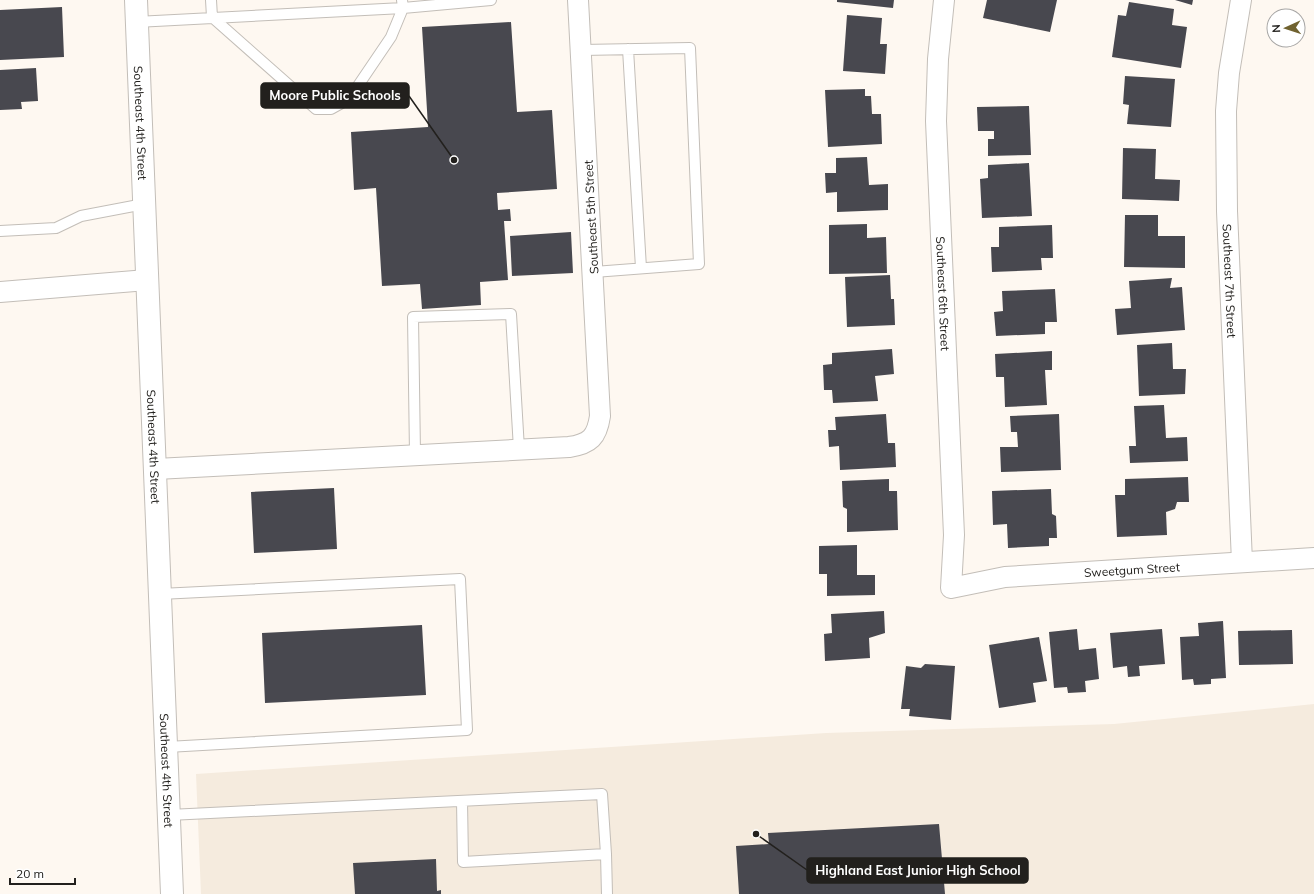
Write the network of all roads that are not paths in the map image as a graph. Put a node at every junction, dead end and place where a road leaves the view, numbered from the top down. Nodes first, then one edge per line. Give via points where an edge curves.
1 (136, 0) edge
2 (211, 0) edge
3 (491, 0) edge
4 (578, 0) edge
5 (944, 0) edge
6 (1242, 0) edge
7 (402, 4) edge
8 (212, 17) junction
9 (136, 22) junction
10 (628, 49) junction
11 (582, 50) junction
12 (144, 204) junction
13 (0, 231) edge
14 (641, 268) junction
15 (594, 272) junction
16 (147, 280) junction
17 (0, 292) edge
18 (519, 449) junction
19 (415, 454) junction
20 (156, 469) junction
21 (1314, 558) edge
22 (1242, 562) junction
23 (951, 588) joint
24 (160, 594) junction
25 (166, 747) junction
26 (462, 801) junction
27 (169, 815) junction
28 (606, 854) junction
29 (172, 894) edge
30 (607, 894) edge

1 - 9 main road, Southeast 4th Street
2 - 8 lane
3 - 7 lane
4 - 11 street, Southeast 5th Street
5 - 23 street, Southeast 6th Street via 938,59 936,122 954,535
6 - 22 street, Southeast 7th Street via 1229,73 1226,141
7 - 8 lane
7 - 8 lane via 391,37 350,98 331,109 316,108
8 - 9 lane
9 - 12 main road, Southeast 4th Street
10 - 11 lane
10 - 14 lane
10 - 14 lane via 690,48 699,264
11 - 15 street, Southeast 5th Street
12 - 13 lane via 81,216 56,228
12 - 16 main road, Southeast 4th Street
14 - 15 lane
15 - 18 street, Southeast 5th Street via 600,416 596,433 589,441 580,445
16 - 17 street
16 - 20 main road, Southeast 4th Street
18 - 19 street
18 - 19 lane via 511,314 413,317
19 - 20 street
20 - 24 main road, Southeast 4th Street
21 - 22 street, Sweetgum Street
22 - 23 street, Sweetgum Street via 1005,577
24 - 25 main road, Southeast 4th Street
24 - 25 lane via 460,579 467,730
25 - 27 main road, Southeast 4th Street
26 - 27 lane
26 - 28 lane via 602,794
26 - 28 lane via 463,862
27 - 29 main road, Southeast 4th Street
28 - 30 lane

